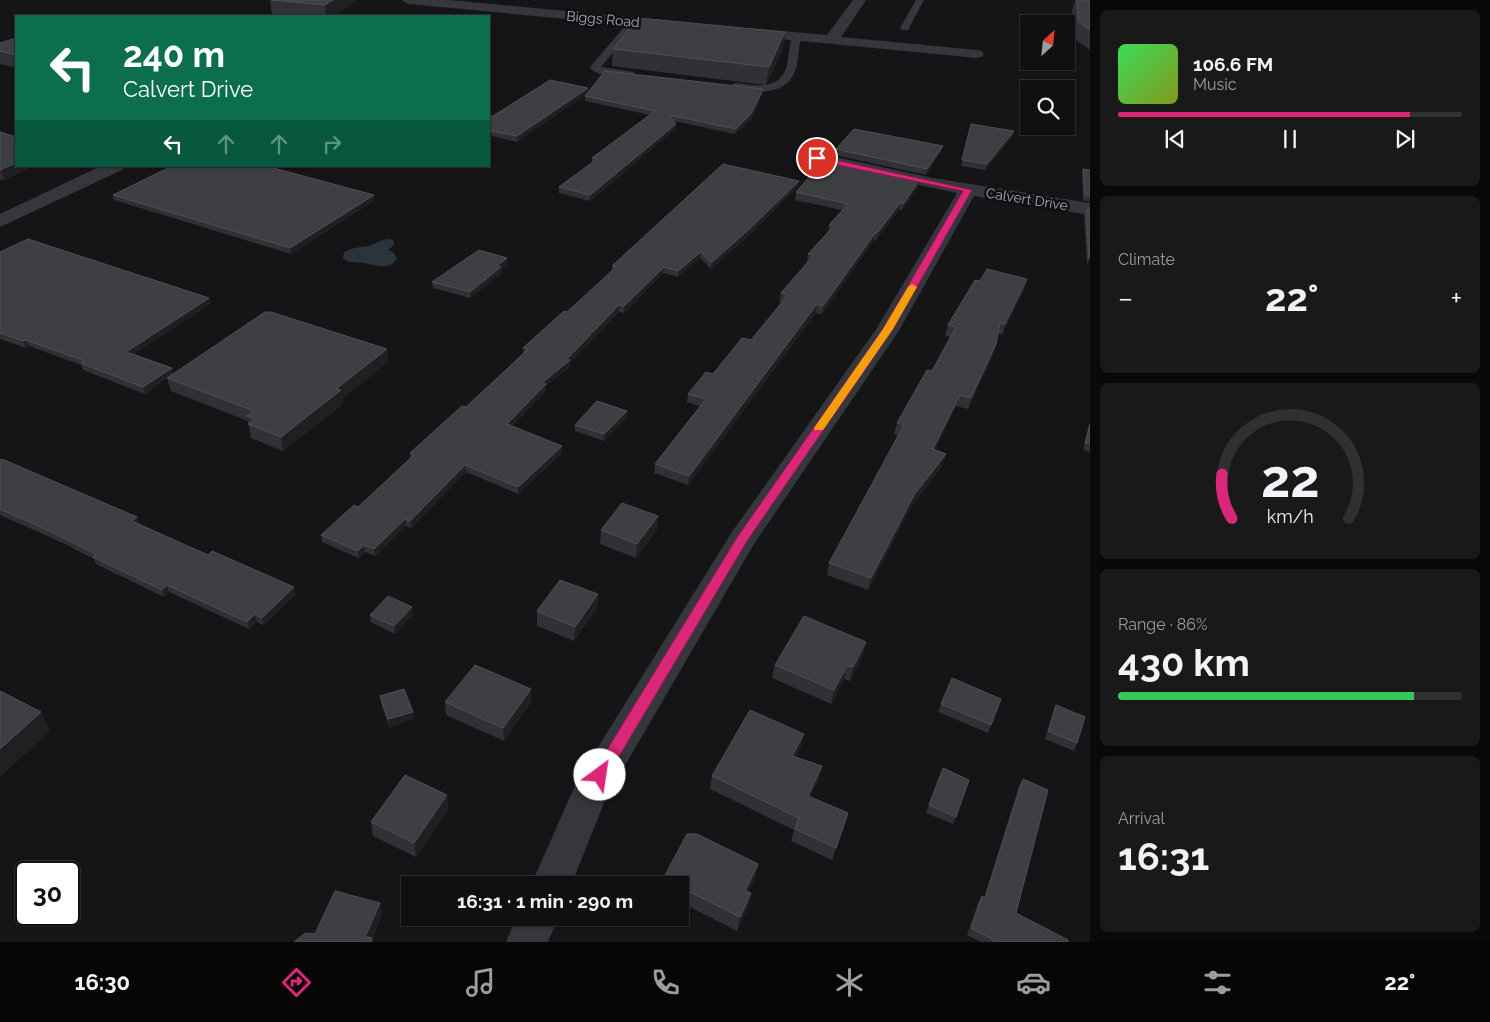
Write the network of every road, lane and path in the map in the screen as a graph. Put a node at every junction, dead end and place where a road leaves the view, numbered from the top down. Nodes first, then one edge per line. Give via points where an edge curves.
1 (408, 0) edge
2 (860, 0) edge
3 (920, 0) edge
4 (442, 2) edge
5 (422, 15) edge
6 (633, 22) junction
7 (691, 27) edge
8 (905, 28) dead end
9 (730, 31) edge
10 (797, 37) junction
11 (831, 40) junction
12 (977, 54) dead end
13 (640, 76) edge
14 (729, 85) edge
15 (817, 158) dead end
16 (114, 167) edge
17 (968, 190) junction
18 (1090, 209) edge
19 (0, 221) edge
20 (555, 876) edge
21 (534, 926) edge
22 (527, 942) edge

1 - 4 street, Biggs Road
2 - 11 street
3 - 8 lane
4 - 5 street
4 - 6 street, Biggs Road
6 - 7 street, Biggs Road
6 - 13 lane via 595,68
9 - 10 street
10 - 11 street
10 - 14 lane via 791,68 781,86 768,90
11 - 12 street
15 - 17 street, Calvert Drive
16 - 19 street
17 - 18 street, Calvert Drive
17 - 20 street via 888,329 742,539 595,784
21 - 22 street

